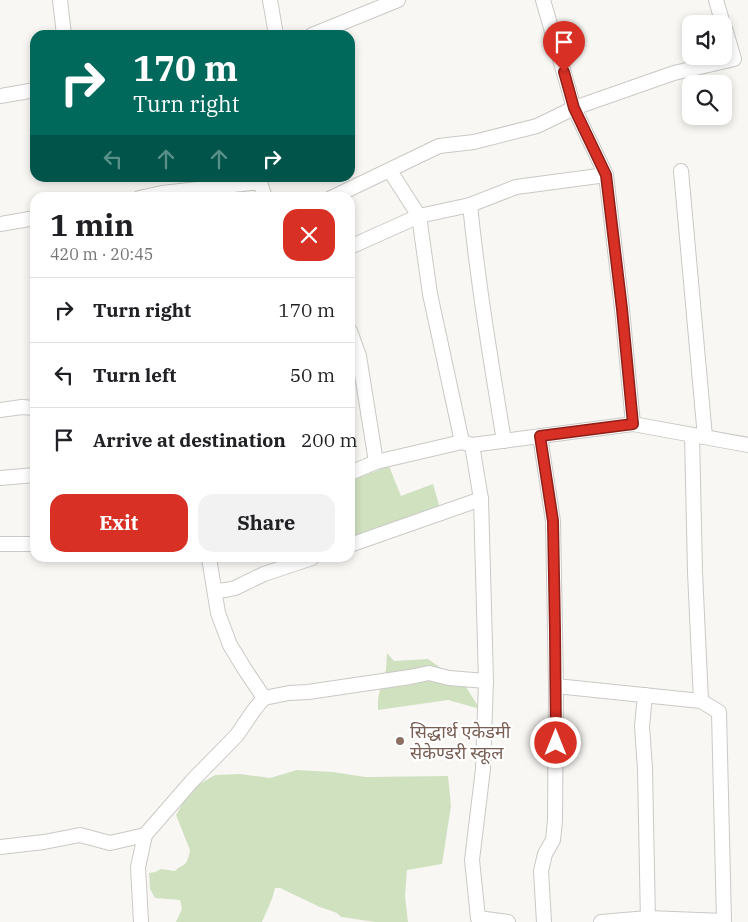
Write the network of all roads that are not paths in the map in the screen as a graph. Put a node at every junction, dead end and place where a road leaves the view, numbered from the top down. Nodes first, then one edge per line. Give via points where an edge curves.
1 (60, 0) edge
2 (270, 0) edge
3 (398, 0) edge
4 (542, 0) edge
5 (716, 0) edge
6 (721, 15) edge
7 (63, 30) edge
8 (275, 30) edge
9 (324, 30) edge
10 (732, 40) edge
11 (741, 59) edge
12 (30, 91) edge
13 (0, 96) edge
14 (574, 108) junction
15 (390, 170) junction
16 (681, 171) dead end
17 (606, 175) junction
18 (246, 182) edge
19 (181, 192) edge
20 (344, 192) edge
21 (470, 205) junction
22 (419, 216) junction
23 (30, 219) edge
24 (0, 224) edge
25 (355, 245) edge
26 (355, 345) edge
27 (30, 408) edge
28 (0, 410) edge
29 (633, 424) junction
30 (540, 436) junction
31 (698, 436) junction
32 (504, 440) junction
33 (467, 443) junction
34 (748, 445) edge
35 (376, 462) junction
36 (355, 471) edge
37 (30, 475) edge
38 (0, 478) edge
39 (482, 500) junction
40 (355, 543) edge
41 (0, 544) edge
42 (30, 544) edge
43 (210, 562) edge
44 (300, 562) edge
45 (215, 591) junction
46 (486, 681) junction
47 (556, 686) junction
48 (645, 695) junction
49 (264, 698) junction
50 (702, 701) junction
51 (145, 835) junction
52 (0, 847) edge
53 (648, 920) edge
54 (141, 922) edge
55 (508, 922) edge
56 (544, 922) edge
57 (601, 922) edge

1 - 7 street
2 - 8 street
3 - 9 street
4 - 14 street
5 - 6 street
10 - 11 street
11 - 14 street via 674,73
12 - 13 street
14 - 15 street via 537,126 474,142 439,146
14 - 17 street
15 - 20 street
15 - 22 street
16 - 31 street
17 - 21 street via 516,187
17 - 29 street
18 - 19 street
21 - 22 street
21 - 32 street
22 - 25 street
22 - 33 street via 430,294
23 - 24 street
26 - 35 street
27 - 28 street
29 - 30 street
29 - 31 street
30 - 32 street
30 - 47 street via 553,521
31 - 34 street
31 - 50 street via 695,572
32 - 33 street
33 - 35 street
33 - 39 street
35 - 36 street
37 - 38 street
39 - 40 street
39 - 46 street
41 - 42 street
43 - 45 street
44 - 45 street via 235,588
45 - 49 street via 218,613 230,645
46 - 49 street via 449,678 429,672
46 - 55 street via 482,769 472,860 478,918
47 - 48 street
47 - 56 street via 554,830 541,871
48 - 50 street
48 - 53 street via 642,726
49 - 51 street via 237,735 192,780
50 - 53 street via 719,712 724,921
51 - 52 street via 110,843 80,835
51 - 54 street via 138,866
53 - 57 street

